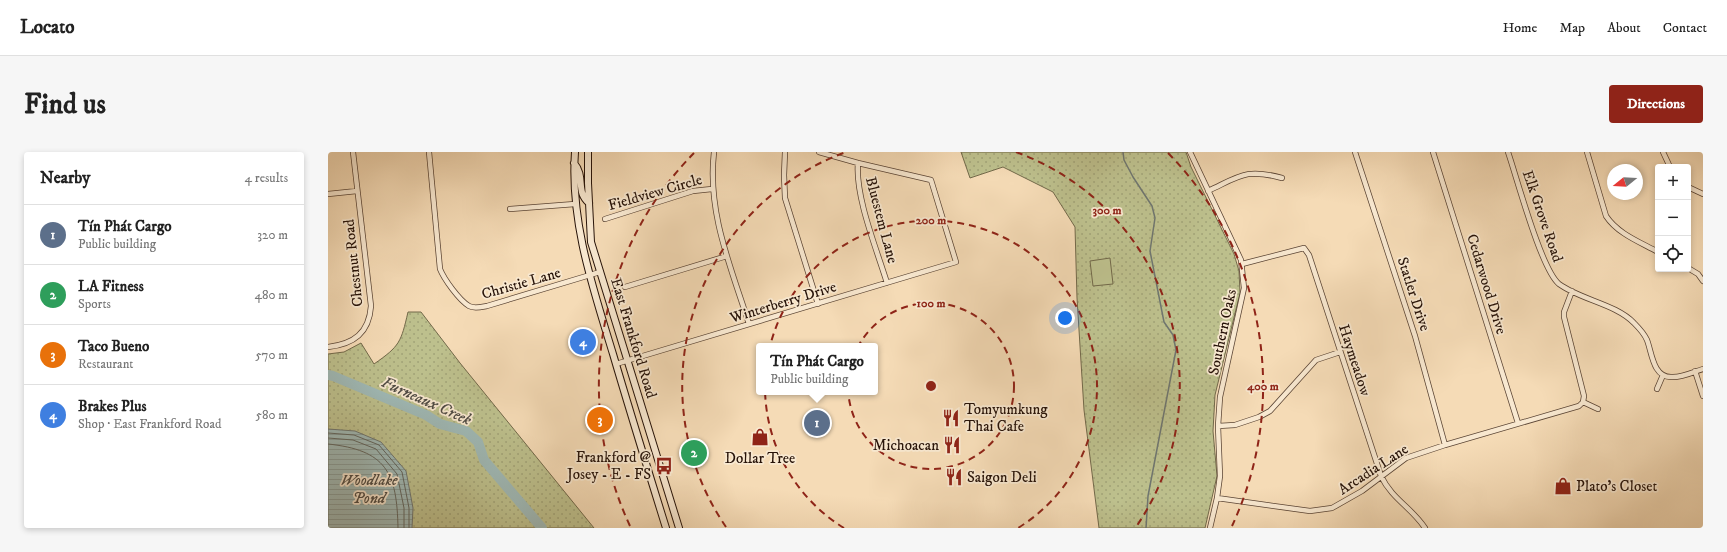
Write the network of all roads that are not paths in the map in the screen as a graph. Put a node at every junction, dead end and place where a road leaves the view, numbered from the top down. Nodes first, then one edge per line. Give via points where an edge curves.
1 (353, 152) edge
2 (429, 152) edge
3 (575, 152) edge
4 (588, 152) edge
5 (714, 152) edge
6 (785, 152) edge
7 (819, 152) edge
8 (1190, 152) edge
9 (1355, 152) edge
10 (1433, 152) edge
11 (1508, 152) edge
12 (1587, 152) edge
13 (1663, 152) edge
14 (574, 163) junction
15 (858, 163) junction
16 (1669, 164) edge
17 (1282, 178) dead end
18 (1691, 188) edge
19 (712, 189) junction
20 (357, 191) junction
21 (1208, 191) junction
22 (328, 194) edge
23 (1703, 194) edge
24 (589, 203) junction
25 (575, 204) junction
26 (510, 209) dead end
27 (605, 219) dead end
28 (1655, 250) edge
29 (727, 256) junction
30 (1242, 264) junction
31 (1691, 270) edge
32 (600, 272) junction
33 (590, 275) junction
34 (1703, 281) edge
35 (887, 283) junction
36 (625, 286) dead end
37 (1572, 291) junction
38 (818, 304) junction
39 (749, 324) junction
40 (328, 347) edge
41 (1340, 352) junction
42 (627, 362) junction
43 (616, 364) junction
44 (1703, 369) edge
45 (1695, 371) junction
46 (1663, 376) junction
47 (1657, 389) dead end
48 (1703, 396) edge
49 (1583, 402) junction
50 (1598, 409) dead end
51 (1518, 423) junction
52 (1218, 426) junction
53 (1445, 445) junction
54 (663, 475) junction
55 (1381, 476) junction
56 (651, 479) junction
57 (1217, 498) junction
58 (666, 528) edge
59 (678, 528) edge
60 (1210, 528) edge
61 (1425, 528) edge

1 - 20 street, Chestnut Road
2 - 33 street, Christie Lane via 440,269 445,279 470,306 487,306
3 - 14 main road, East Frankford Road
4 - 24 main road, East Frankford Road
5 - 19 street
6 - 38 street via 785,198
7 - 15 street
8 - 21 street, Southern Oaks
9 - 53 street, Statler Drive via 1415,336
10 - 51 street, Cedarwood Drive
11 - 37 street, Elk Grove Road via 1549,272 1560,284
12 - 28 street via 1610,222 1620,231
13 - 16 street
14 - 24 main road via 580,170 582,195
14 - 25 main road, East Frankford Road
15 - 35 street, Bluestem Lane via 857,178
15 - 35 street, Winterberry Drive via 931,180 956,262
17 - 21 street via 1254,172
18 - 23 street
19 - 27 street, Fieldview Circle via 693,191
19 - 29 street via 719,230
20 - 22 street
20 - 40 street, Chestnut Road via 370,315 366,327 356,338
21 - 30 street, Southern Oaks
24 - 32 main road, East Frankford Road via 591,242
25 - 26 street
25 - 33 main road, East Frankford Road
29 - 36 street
29 - 39 street
30 - 41 street, Haymeadow via 1304,248
30 - 52 street, Southern Oaks via 1243,295 1220,397
31 - 34 street
32 - 33 street, Christie Lane
32 - 42 main road, East Frankford Road
33 - 43 main road, East Frankford Road
35 - 38 street, Winterberry Drive
37 - 46 street, Elk Grove Road via 1633,322 1644,335 1657,371
37 - 49 street via 1564,317 1583,390
38 - 39 street, Winterberry Drive
39 - 42 street, Winterberry Drive
41 - 52 street via 1316,360 1270,411 1235,425
41 - 55 street, Haymeadow
42 - 43 street, Winterberry Drive
42 - 54 main road, East Frankford Road
43 - 56 main road, East Frankford Road
44 - 45 street
45 - 46 street via 1674,377
45 - 48 street
46 - 47 street
49 - 50 street
49 - 51 street, Arcadia Lane via 1579,406
51 - 53 street, Arcadia Lane
52 - 57 street, Southern Oaks via 1220,476
53 - 55 street, Arcadia Lane via 1406,458
54 - 56 main road
54 - 59 main road, East Frankford Road
55 - 57 street, Arcadia Lane via 1349,500 1332,508 1290,509
55 - 61 street, Haymeadow via 1394,497 1410,509
56 - 58 main road, East Frankford Road
57 - 60 street, Southern Oaks

